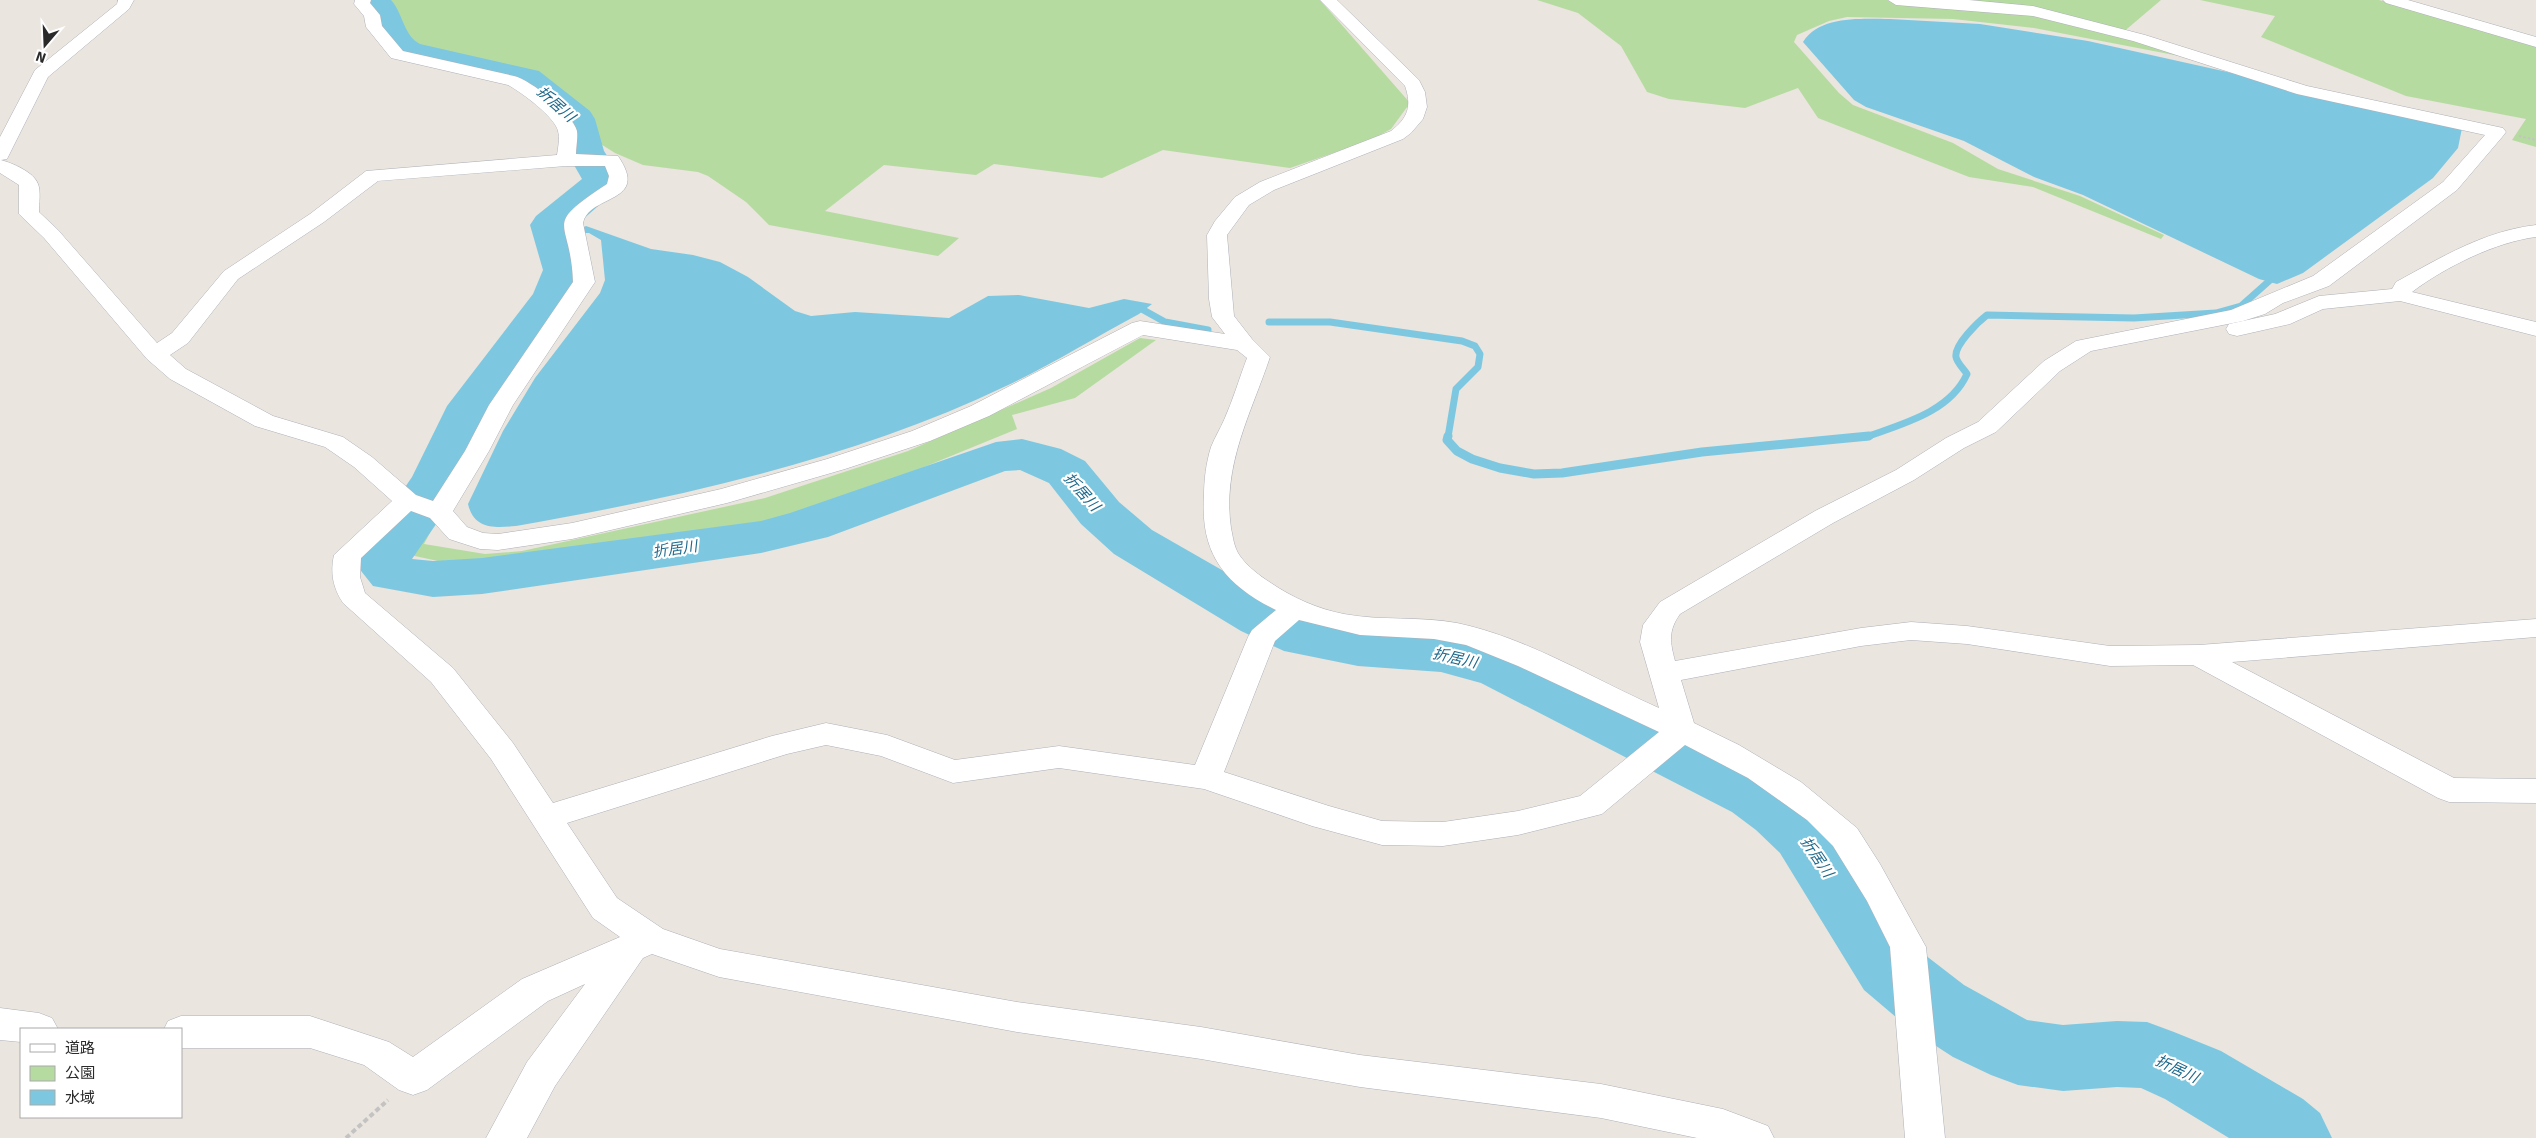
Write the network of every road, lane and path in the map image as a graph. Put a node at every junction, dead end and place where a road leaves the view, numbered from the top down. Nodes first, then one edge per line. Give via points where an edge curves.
1 (126, 0) edge
2 (363, 0) edge
3 (1328, 0) edge
4 (1896, 0) edge
5 (2391, 0) edge
6 (2536, 42) edge
7 (0, 155) edge
8 (573, 160) junction
9 (0, 166) edge
10 (2536, 231) edge
11 (2402, 291) junction
12 (2288, 293) junction
13 (2536, 329) edge
14 (2137, 335) junction
15 (1244, 344) junction
16 (155, 354) junction
17 (422, 506) junction
18 (1290, 613) junction
19 (2536, 628) edge
20 (2198, 655) junction
21 (1664, 673) junction
22 (1669, 741) junction
23 (1206, 778) junction
24 (2536, 791) edge
25 (548, 817) junction
26 (641, 943) junction
27 (0, 1024) edge
28 (30, 1028) edge
29 (182, 1032) edge
30 (413, 1078) junction
31 (346, 1138) edge
32 (506, 1138) edge
33 (1754, 1138) edge
34 (1925, 1138) edge

1 - 7 street via 124,6 41,74
2 - 8 street via 362,4 372,15 374,28 397,55 514,81 545,103 563,120
3 - 15 street via 1413,84 1419,100 1417,111 1397,135 1267,186 1242,201 1222,225 1217,235 1220,299 1224,316
4 - 12 street via 1982,5 2032,12 2139,38 2303,90 2498,132 2450,186 2321,281
5 - 6 street
8 - 16 street via 373,175 317,218 231,275 180,338
8 - 17 street via 611,160 620,180 575,217 572,226 585,269 584,282 501,405 477,451
9 - 16 street via 29,184 28,214 50,234
10 - 11 street via 2516,232 2494,239
11 - 12 street via 2386,286
11 - 13 street
11 - 14 street via 2319,303 2260,325 2174,340
12 - 14 street via 2235,316
14 - 21 street via 2084,346 2052,366 1987,427 1824,517 1670,608 1657,625 1656,642
15 - 17 street via 1140,328 1035,384 921,436 727,495 572,530 480,542 458,533
15 - 18 street via 1259,357 1230,430 1219,471 1216,507 1220,535 1228,560
16 - 17 street via 178,374 264,421 334,442
17 - 25 street via 348,556 346,582 353,597 442,675 502,750
18 - 22 street via 1361,626 1458,633 1522,656
18 - 23 street via 1262,637
19 - 20 street
20 - 21 street via 2110,656 1968,635 1911,632 1861,637
20 - 24 street via 2449,790
21 - 22 street
22 - 23 street via 1590,806 1518,823 1443,834 1382,832 1324,817
22 - 34 street via 1737,755 1793,790 1848,839 1908,945
23 - 25 street via 1060,757 954,772 886,746 826,734 783,744
25 - 26 street via 605,908
26 - 30 street via 535,990
26 - 32 street via 541,1074
26 - 33 street via 719,964 1017,1017 1201,1042 1360,1071 1602,1101 1723,1126
27 - 28 street
29 - 30 street via 310,1032 376,1053
30 - 31 path

